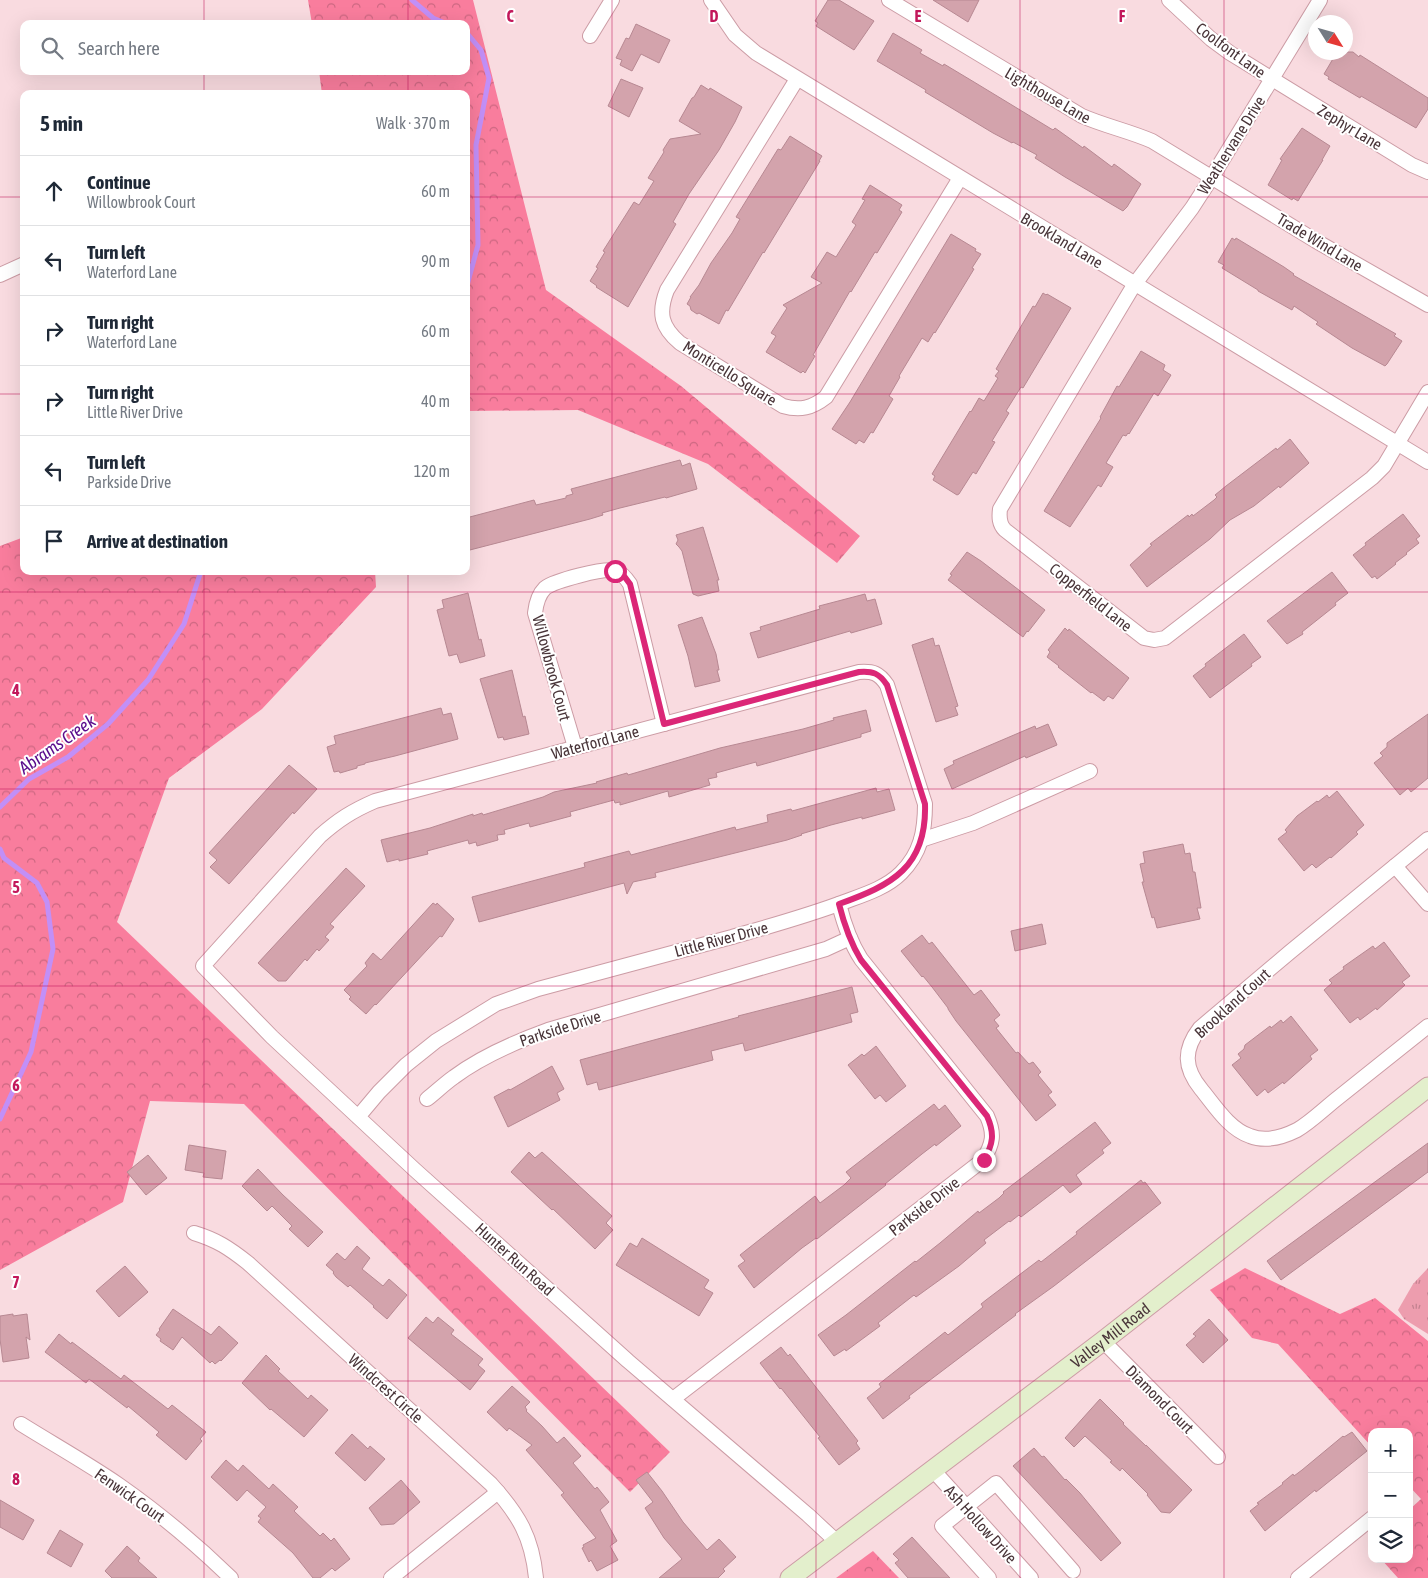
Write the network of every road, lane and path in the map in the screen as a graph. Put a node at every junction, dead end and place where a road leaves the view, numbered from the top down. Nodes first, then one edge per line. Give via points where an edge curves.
1 (612, 0) edge
2 (711, 0) edge
3 (889, 0) edge
4 (1169, 0) edge
5 (1320, 0) edge
6 (907, 4) edge
7 (590, 36) dead end
8 (797, 79) junction
9 (1272, 80) junction
10 (1428, 172) edge
11 (1212, 177) junction
12 (960, 178) junction
13 (20, 266) edge
14 (0, 275) edge
15 (1134, 284) junction
16 (1428, 305) edge
17 (1428, 392) edge
18 (1397, 444) junction
19 (1428, 462) edge
20 (664, 724) junction
21 (575, 747) junction
22 (1090, 771) dead end
23 (1428, 839) edge
24 (922, 840) junction
25 (1395, 866) junction
26 (839, 904) junction
27 (1428, 904) edge
28 (850, 938) junction
29 (203, 966) joint
30 (1428, 1026) edge
31 (1428, 1087) edge
32 (427, 1099) dead end
33 (358, 1117) junction
34 (194, 1233) dead end
35 (1102, 1341) junction
36 (673, 1399) junction
37 (21, 1424) dead end
38 (1218, 1457) dead end
39 (932, 1469) junction
40 (498, 1492) junction
41 (966, 1506) junction
42 (1368, 1521) edge
43 (836, 1542) junction
44 (1074, 1571) dead end
45 (231, 1578) edge
46 (391, 1578) edge
47 (536, 1578) edge
48 (790, 1578) edge
49 (989, 1578) edge
50 (1031, 1578) edge
51 (1298, 1578) edge

1 - 7 street
2 - 8 street, Brookland Lane via 735,35 756,53
3 - 6 street, Lighthouse Lane
4 - 9 street, Coolfont Lane via 1211,39
5 - 9 street, Weathervane Drive
6 - 11 street, Lighthouse Lane via 1082,116 1152,141
8 - 12 street, Brookland Lane
8 - 12 street, Monticello Square via 667,290 662,310 665,326 680,343 783,406 804,408 826,397
9 - 10 street, Zephyr Lane
9 - 11 street, Weathervane Drive
11 - 15 street, Weathervane Drive
11 - 16 street, Trade Wind Lane
12 - 15 street, Brookland Lane
13 - 14 street
15 - 18 street, Brookland Lane
15 - 18 street, Copperfield Lane via 1000,509 998,518 1005,530 1144,638 1154,640 1171,635 1372,478 1384,466
17 - 18 street
18 - 19 street, Brookland Lane
20 - 21 street, Waterford Lane
20 - 21 street, Willowbrook Court via 630,584 624,576 605,570 553,583 544,590 535,613
20 - 24 street, Waterford Lane via 870,671 887,685 925,804
21 - 29 street, Waterford Lane via 375,801 353,810 320,836
22 - 24 street
23 - 25 street, Brookland Court
24 - 26 street, Little River Drive via 901,874
25 - 27 street
25 - 30 street, Brookland Court via 1200,1028 1191,1039 1187,1054 1189,1068 1194,1081 1229,1122 1251,1137 1268,1140 1298,1129
26 - 28 street, Parkside Drive
26 - 33 street, Little River Drive via 496,1004 436,1041 406,1065
28 - 32 street, Parkside Drive via 826,949 515,1042 483,1058
28 - 36 street, Parkside Drive via 861,960 987,1116 991,1125 990,1149 984,1160
29 - 33 street, Hunter Run Road via 272,1037
31 - 35 street, Valley Mill Road
33 - 36 street, Hunter Run Road
34 - 40 street, Windcrest Circle via 228,1247 248,1263
35 - 38 street, Diamond Court
35 - 39 street, Valley Mill Road
36 - 43 street, Hunter Run Road
37 - 45 street, Fenwick Court via 118,1484
39 - 41 street, Ash Hollow Drive
39 - 43 street, Valley Mill Road
40 - 46 street
40 - 47 street, Windcrest Circle via 528,1536
41 - 44 street via 996,1483
41 - 49 street via 942,1526
41 - 50 street, Ash Hollow Drive
42 - 51 street
43 - 48 street, Valley Mill Road

